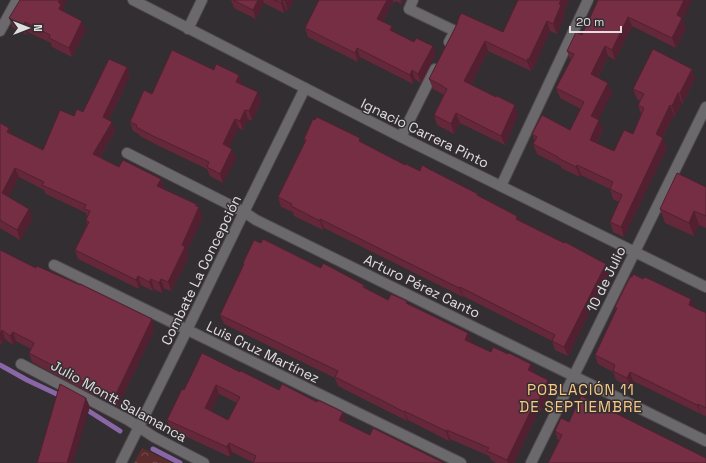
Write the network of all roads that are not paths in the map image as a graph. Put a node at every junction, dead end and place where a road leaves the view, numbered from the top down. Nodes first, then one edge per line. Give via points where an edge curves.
1 (17, 0) edge
2 (133, 0) edge
3 (202, 0) edge
4 (413, 0) edge
5 (588, 0) edge
6 (188, 29) junction
7 (0, 31) edge
8 (305, 88) junction
9 (706, 107) edge
10 (401, 137) junction
11 (127, 153) dead end
12 (501, 186) junction
13 (244, 212) junction
14 (634, 252) junction
15 (54, 265) dead end
16 (706, 287) edge
17 (187, 330) junction
18 (21, 364) dead end
19 (575, 376) junction
20 (139, 427) junction
21 (706, 441) edge
22 (121, 463) edge
23 (204, 463) edge
24 (461, 463) edge
25 (531, 463) edge

1 - 7 street
2 - 6 street, Ignacio Carrera Pinto
3 - 6 street
4 - 10 street via 408,9 455,31
5 - 12 street
6 - 8 street, Ignacio Carrera Pinto
8 - 10 street, Ignacio Carrera Pinto
8 - 13 street, Combate La Concepción
9 - 14 street, 10 de Julio
10 - 12 street, Ignacio Carrera Pinto
11 - 13 street, Arturo Pérez Canto
12 - 14 street, Ignacio Carrera Pinto
13 - 17 street, Combate La Concepción
13 - 19 street, Arturo Pérez Canto
14 - 16 street, Ignacio Carrera Pinto
14 - 19 street, 10 de Julio
15 - 17 street, Luis Cruz Martínez
17 - 20 street, Combate La Concepción
17 - 24 street, Luis Cruz Martínez
18 - 20 street, Julio Montt Salamanca
19 - 21 street, Arturo Pérez Canto
19 - 25 street, 10 de Julio
20 - 22 street, Combate La Concepción
20 - 23 street, Julio Montt Salamanca

